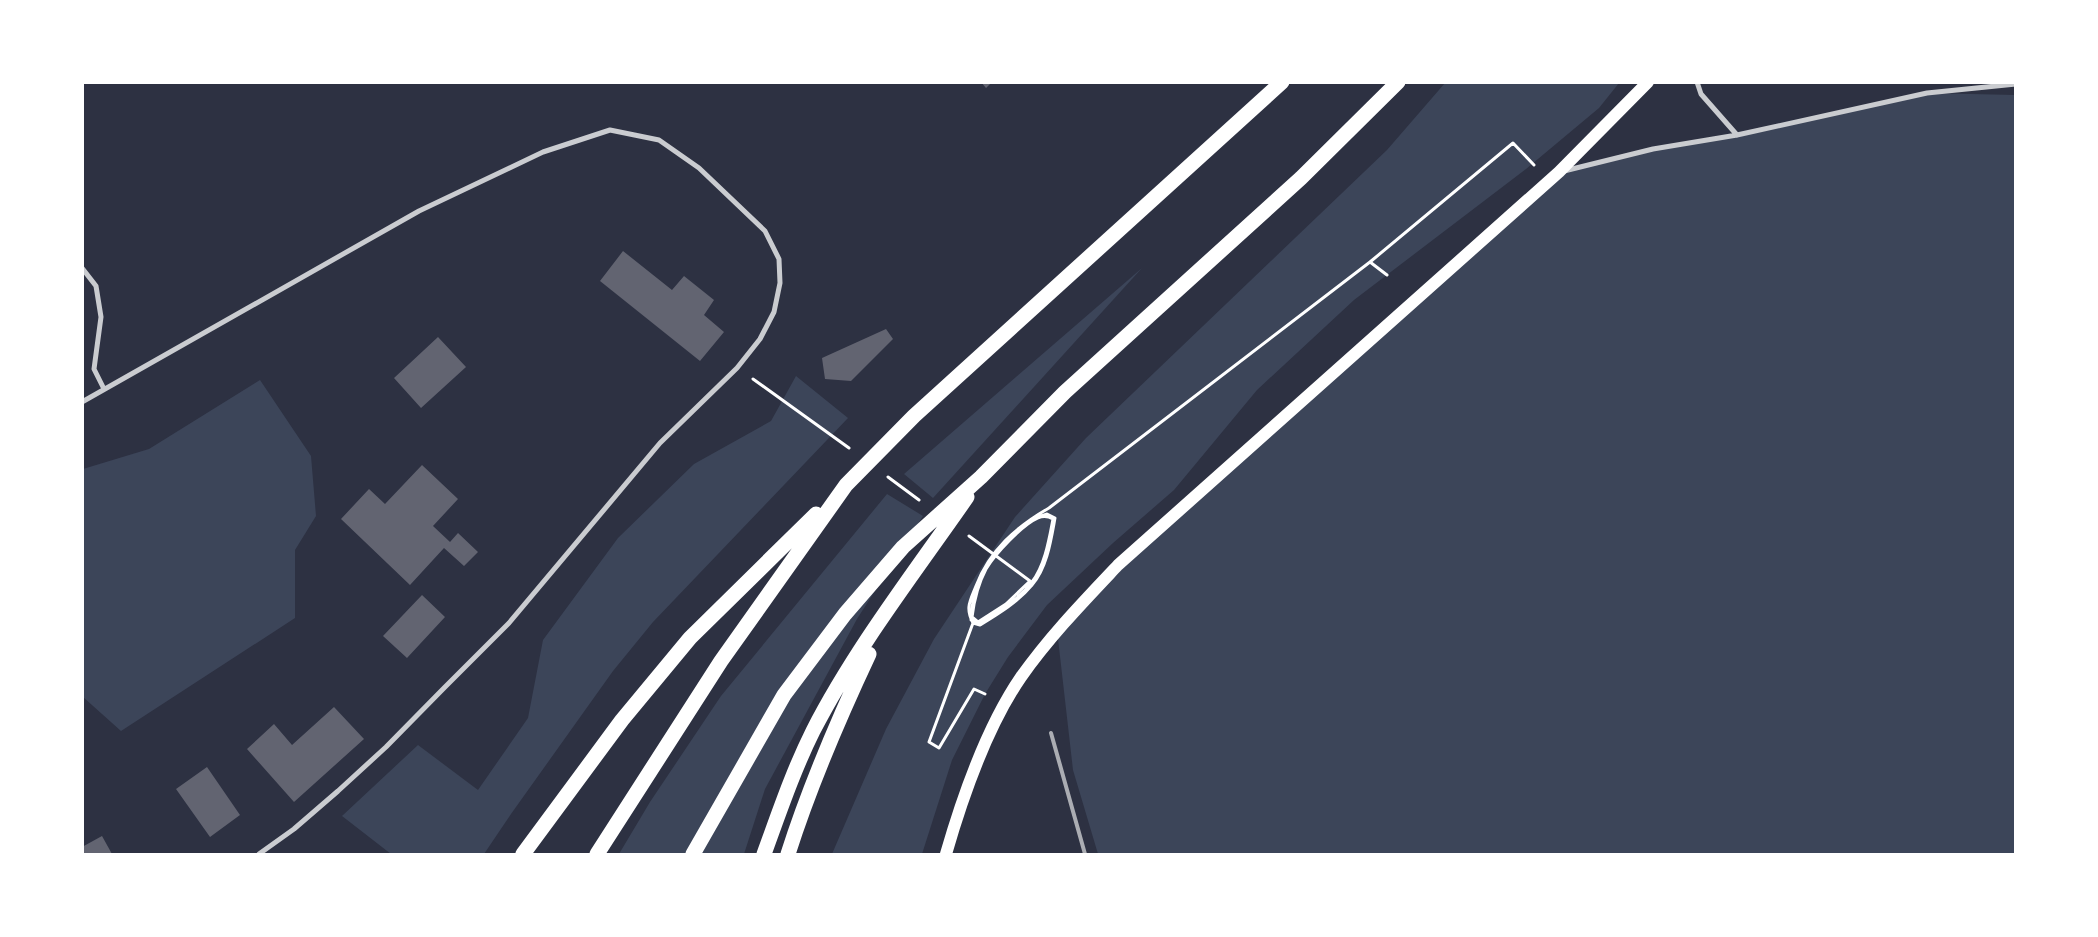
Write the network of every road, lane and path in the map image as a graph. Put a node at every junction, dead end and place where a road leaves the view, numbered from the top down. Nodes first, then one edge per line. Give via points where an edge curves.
1 (1282, 82) edge
2 (1398, 82) edge
3 (1648, 82) edge
4 (1697, 82) edge
5 (2016, 84) edge
6 (1737, 135) junction
7 (1554, 176) junction
8 (1370, 262) junction
9 (82, 268) edge
10 (1387, 275) dead end
11 (737, 368) junction
12 (104, 389) junction
13 (82, 402) edge
14 (857, 454) dead end
15 (880, 471) dead end
16 (981, 477) junction
17 (846, 485) junction
18 (927, 506) dead end
19 (966, 534) dead end
20 (893, 602) junction
21 (972, 623) junction
22 (985, 694) dead end
23 (259, 854) edge
24 (523, 854) edge
25 (597, 854) edge
26 (693, 854) edge
27 (764, 854) edge
28 (788, 854) edge
29 (946, 854) edge

1 - 17 highway via 921,410
2 - 16 highway via 1301,178 1065,392
3 - 7 main road
4 - 6 street via 1702,94
5 - 6 street via 1927,93
6 - 7 street via 1653,150
7 - 8 path via 1513,143
7 - 29 main road via 1118,565 1057,630 1021,678 992,730 961,801
8 - 10 path
8 - 21 path via 1012,533 983,568 970,601 968,613
9 - 12 street via 96,286 101,317 94,369
11 - 12 street via 760,339 774,312 780,283 779,259 765,231 700,168 659,140 610,130 543,152 419,211
11 - 14 path
11 - 23 street via 660,443 509,622 446,688 338,791
12 - 13 street
15 - 18 path
16 - 20 highway
16 - 26 highway via 903,547 845,614 784,695
17 - 24 highway via 690,638 622,720
17 - 25 highway via 721,661
19 - 21 path via 989,552 997,557 1030,581 1006,604 978,622 972,618 974,602 995,556 1000,550 1039,517 1053,519 1048,545 1032,583 1006,607 979,623 971,620 971,602 984,569 989,562 994,555 999,548 1038,516 1047,514 1055,518 1049,546 1033,584 1006,609 980,626
20 - 27 highway via 814,731
20 - 28 highway via 830,737
21 - 22 path via 929,742 939,748 974,689

